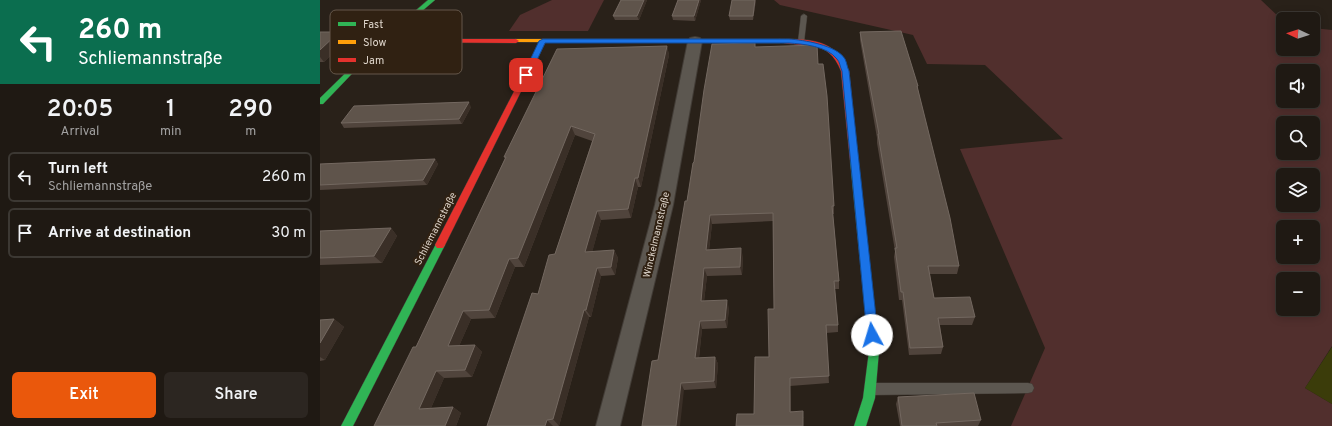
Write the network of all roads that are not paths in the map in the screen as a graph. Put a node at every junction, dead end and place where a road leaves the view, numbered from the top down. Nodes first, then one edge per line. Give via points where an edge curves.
1 (432, 0) edge
2 (420, 10) edge
3 (804, 16) dead end
4 (462, 40) edge
5 (543, 41) junction
6 (695, 42) junction
7 (801, 42) junction
8 (349, 74) edge
9 (320, 102) edge
10 (1028, 388) dead end
11 (870, 389) junction
12 (347, 426) edge
13 (608, 426) edge
14 (860, 426) edge

1 - 2 street
3 - 7 lane
4 - 5 street
5 - 6 street
5 - 12 street, Schliemannstraße
6 - 7 street
6 - 13 street, Winckelmannstraße via 664,205
7 - 11 street via 832,51 841,59 845,71 874,351
8 - 9 street
10 - 11 lane
11 - 14 street

